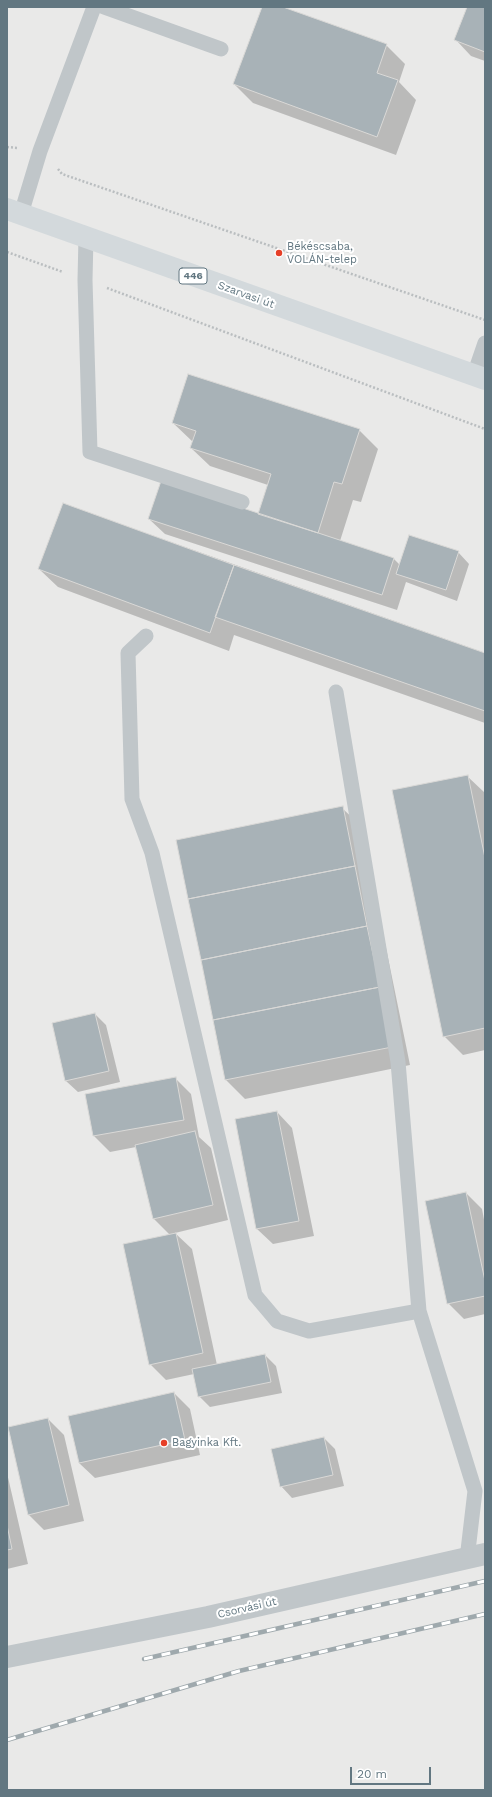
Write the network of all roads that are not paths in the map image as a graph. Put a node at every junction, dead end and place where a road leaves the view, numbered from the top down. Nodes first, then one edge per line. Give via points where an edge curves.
1 (94, 7) edge
2 (104, 7) edge
3 (222, 49) dead end
4 (14, 212) edge
5 (86, 237) junction
6 (485, 344) edge
7 (479, 377) edge
8 (242, 502) dead end
9 (146, 636) dead end
10 (336, 692) dead end
11 (419, 1311) junction
12 (476, 1556) edge
13 (7, 1657) edge

1 - 4 lane via 40,151
2 - 3 lane
4 - 5 main road, Szarvasi út / 446
5 - 7 main road, Szarvasi út / 446
5 - 8 lane via 90,452
6 - 7 lane
9 - 11 lane via 128,653 132,799 152,852 255,1295 278,1321 309,1331
10 - 11 lane via 398,1062
11 - 12 lane via 475,1491
12 - 13 street, Csorvási út via 208,1617

